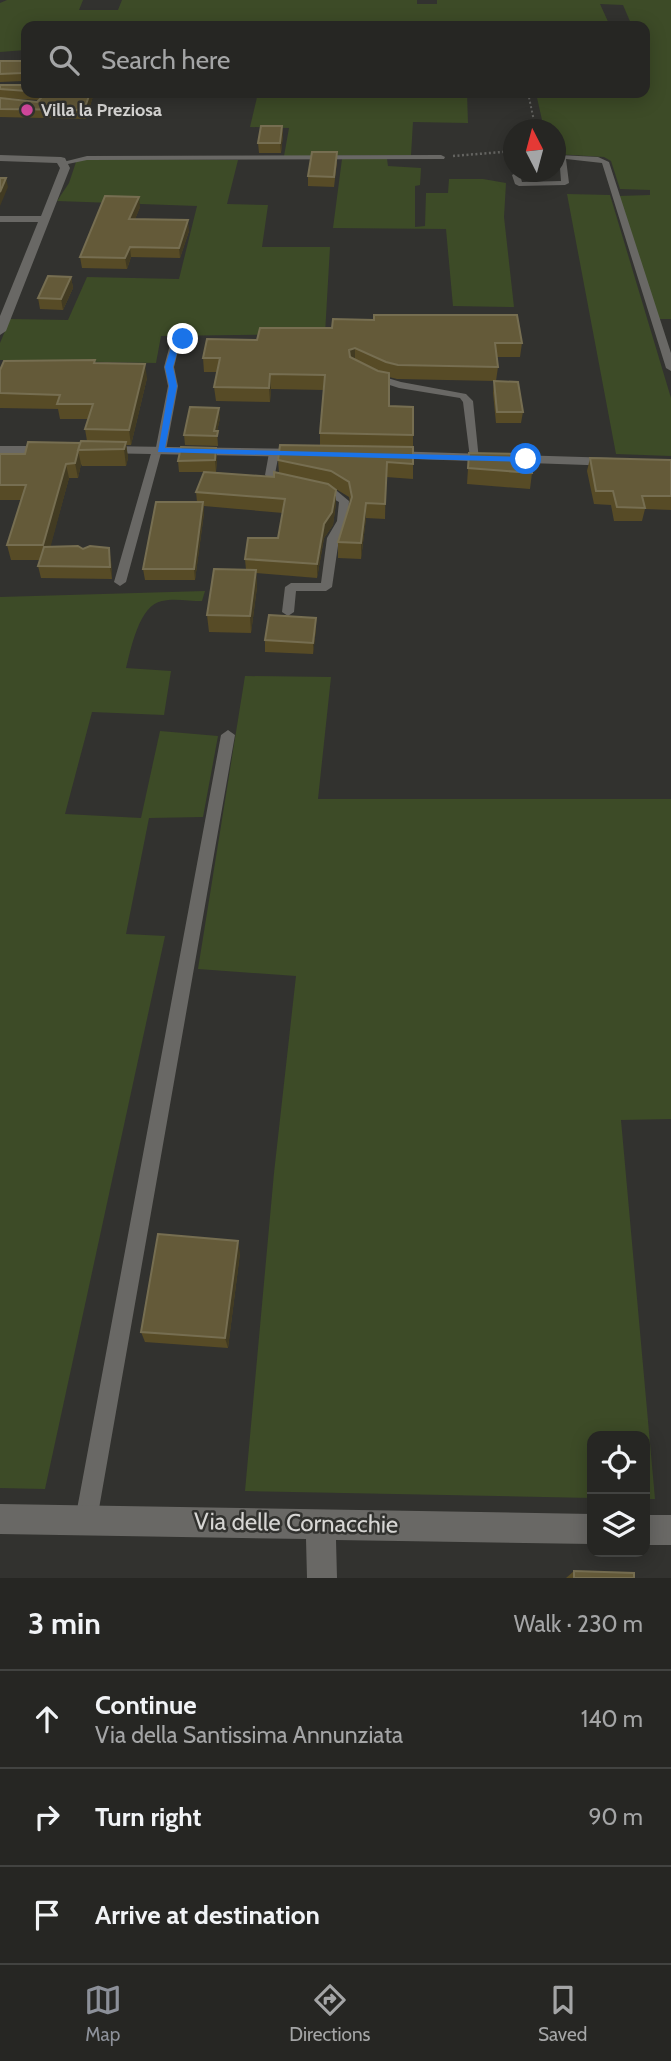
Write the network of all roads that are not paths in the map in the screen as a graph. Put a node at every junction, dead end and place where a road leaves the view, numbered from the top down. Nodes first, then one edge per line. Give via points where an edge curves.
1 (441, 157) road end
2 (566, 157) edge
3 (0, 158) edge
4 (63, 163) junction
5 (518, 182) edge
6 (565, 182) edge
7 (0, 219) edge
8 (45, 219) junction
9 (0, 331) edge
10 (183, 339) dead end
11 (671, 368) edge
12 (363, 372) edge
13 (0, 450) edge
14 (63, 450) edge
15 (90, 450) edge
16 (159, 450) junction
17 (274, 453) junction
18 (314, 453) edge
19 (368, 454) edge
20 (475, 458) junction
21 (631, 462) edge
22 (120, 582) dead end
23 (288, 612) dead end
24 (228, 735) dead end
25 (0, 1519) edge
26 (86, 1520) junction
27 (321, 1523) junction
28 (587, 1529) edge
29 (650, 1530) edge
30 (671, 1531) edge
31 (323, 1578) edge

1 - 4 lane via 87,158
2 - 11 lane via 605,162
3 - 4 street
4 - 8 street
5 - 6 lane
7 - 8 street
8 - 9 street
10 - 16 lane via 176,341 169,367 173,386
12 - 20 lane via 399,385 463,396 468,401
13 - 14 street
15 - 16 street
16 - 17 street
16 - 22 lane
17 - 18 street
17 - 23 lane via 272,479 333,493 345,507 332,538 326,587 291,587
19 - 20 street
20 - 21 street
24 - 26 lane
25 - 26 street, Via delle Cornacchie
26 - 27 street, Via delle Cornacchie
27 - 28 street, Via delle Cornacchie
27 - 31 street
29 - 30 street

